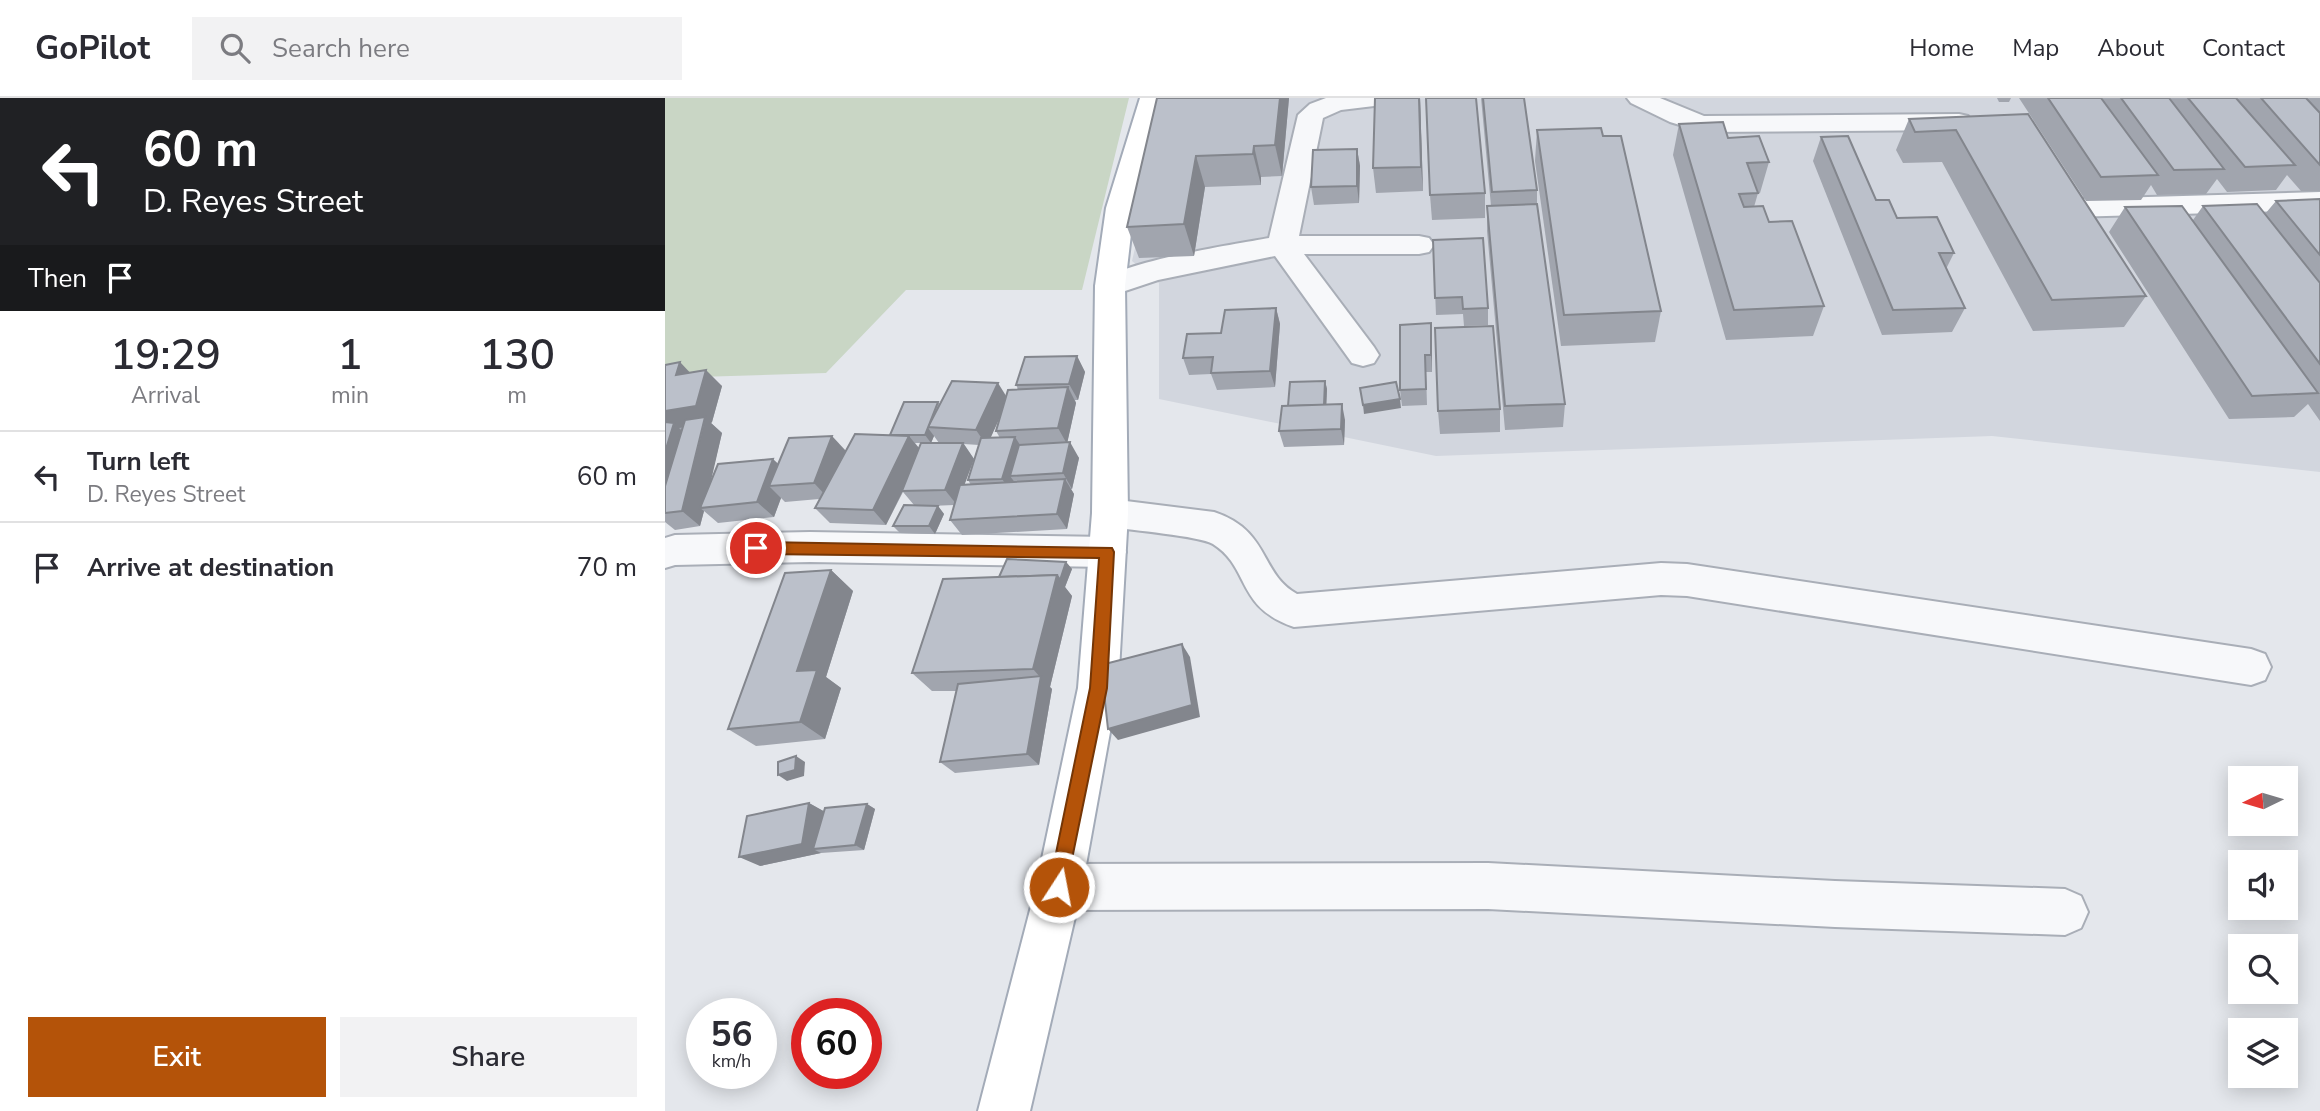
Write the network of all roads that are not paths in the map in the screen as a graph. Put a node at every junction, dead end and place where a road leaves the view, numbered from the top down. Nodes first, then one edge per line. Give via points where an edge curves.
1 (1153, 98) edge
2 (1389, 98) edge
3 (1640, 98) edge
4 (1986, 121) edge
5 (2035, 154) edge
6 (2320, 201) edge
7 (1282, 245) junction
8 (1419, 245) dead end
9 (1110, 286) junction
10 (1363, 355) dead end
11 (1109, 513) junction
12 (1107, 552) junction
13 (665, 553) edge
14 (2251, 667) dead end
15 (1059, 887) junction
16 (2066, 912) dead end
17 (1012, 1111) edge

1 - 9 main road via 1120,208
2 - 7 street via 1332,101 1311,115
3 - 4 street via 1703,124
5 - 6 street via 2070,208
7 - 8 street
7 - 9 street via 1152,271
7 - 10 street
9 - 11 main road
11 - 12 main road
11 - 14 street via 1214,527 1228,533 1239,542 1269,597 1294,611 1687,580
12 - 13 street via 810,547
12 - 15 main road via 1098,688
15 - 16 street via 1488,886
15 - 17 main road

